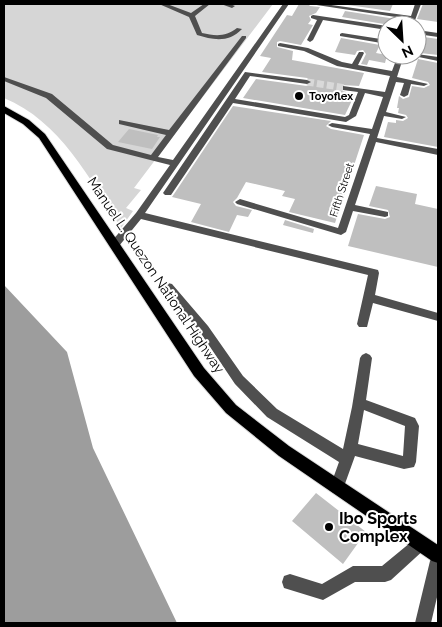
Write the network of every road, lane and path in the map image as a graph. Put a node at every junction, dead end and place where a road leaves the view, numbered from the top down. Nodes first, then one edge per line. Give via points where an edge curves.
1 (162, 4) edge
2 (207, 4) edge
3 (224, 4) edge
4 (286, 4) edge
5 (313, 4) edge
6 (232, 6) dead end
7 (401, 15) edge
8 (192, 16) junction
9 (313, 17) dead end
10 (321, 18) junction
11 (377, 26) edge
12 (432, 26) dead end
13 (239, 29) dead end
14 (224, 33) dead end
15 (427, 34) edge
16 (430, 34) junction
17 (233, 35) junction
18 (342, 35) dead end
19 (438, 36) edge
20 (244, 37) junction
21 (260, 40) junction
22 (310, 40) dead end
23 (377, 40) edge
24 (280, 45) dead end
25 (361, 53) dead end
26 (397, 65) edge
27 (354, 67) junction
28 (393, 76) junction
29 (4, 78) edge
30 (408, 81) junction
31 (307, 82) tunnel mouth
32 (424, 84) dead end
33 (346, 88) tunnel mouth
34 (362, 91) junction
35 (387, 97) junction
36 (230, 100) junction
37 (4, 109) edge
38 (381, 113) junction
39 (402, 117) dead end
40 (122, 122) dead end
41 (320, 123) dead end
42 (170, 133) junction
43 (374, 136) junction
44 (438, 152) edge
45 (152, 158) junction
46 (174, 163) junction
47 (168, 193) dead end
48 (240, 202) dead end
49 (350, 207) junction
50 (385, 214) dead end
51 (139, 215) junction
52 (115, 244) junction
53 (168, 287) dead end
54 (369, 298) junction
55 (438, 316) edge
56 (363, 324) dead end
57 (366, 358) dead end
58 (360, 403) junction
59 (348, 453) junction
60 (336, 487) junction
61 (421, 543) junction
62 (438, 555) edge
63 (438, 561) edge
64 (290, 582) dead end
65 (423, 623) edge

1 - 8 street
2 - 8 street
3 - 6 street
4 - 21 street
5 - 7 street
8 - 17 street via 199,34 220,38
9 - 10 street
10 - 11 street
10 - 22 street
12 - 16 street
13 - 17 street
14 - 17 street
15 - 16 street
16 - 19 street
17 - 20 street
18 - 23 street
20 - 21 street
20 - 42 street
21 - 46 street
24 - 27 street via 306,49
25 - 27 street
26 - 28 street, Fifth Street
27 - 28 street
28 - 30 street
28 - 35 street, Fifth Street
29 - 45 street via 49,96 110,147
30 - 32 street
30 - 35 street via 401,98
31 - 36 street via 250,73
33 - 34 street
34 - 35 street
34 - 36 street via 352,116 346,120
35 - 38 street, Fifth Street
36 - 47 street
37 - 52 main road, Manuel L. Quezon National Highway via 42,136
38 - 39 street
38 - 43 street, Fifth Street
40 - 42 street
41 - 43 street
42 - 45 street
43 - 44 street
43 - 49 street, Fifth Street
45 - 46 street
46 - 51 street
48 - 49 street, Fifth Street via 341,232
49 - 50 street
51 - 52 street
51 - 54 street via 367,270 375,274
52 - 60 main road, Manuel L. Quezon National Highway via 199,372 231,409
53 - 59 street via 204,329 239,380 272,412
54 - 55 street
54 - 56 street
57 - 58 street
58 - 59 street
58 - 59 street via 410,422 409,462
59 - 60 street
60 - 61 main road, Manuel L. Quezon National Highway
61 - 62 main road, Manuel L. Quezon National Highway
61 - 64 street via 385,574 353,574 323,592
63 - 65 street

